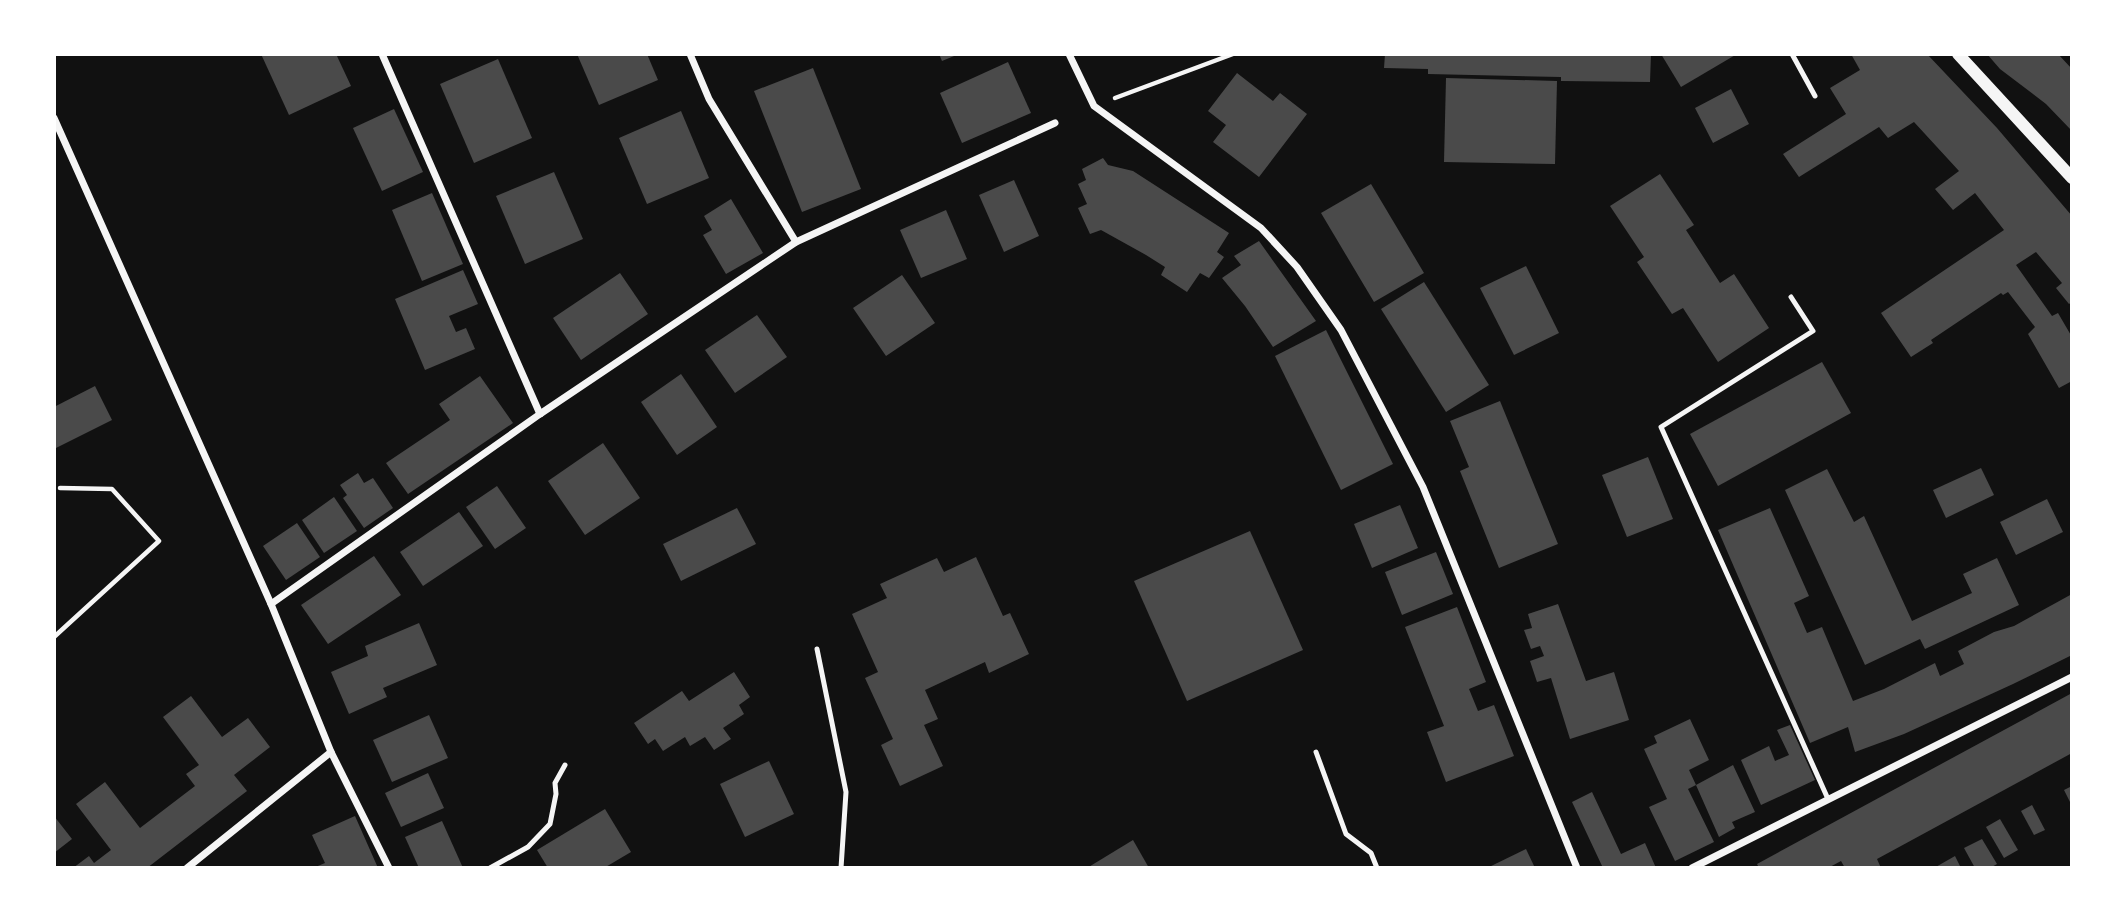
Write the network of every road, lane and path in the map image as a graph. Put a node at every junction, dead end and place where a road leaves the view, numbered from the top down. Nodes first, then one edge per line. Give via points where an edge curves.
1 (382, 54) edge
2 (690, 54) edge
3 (1069, 54) edge
4 (1233, 54) edge
5 (1792, 54) edge
6 (1958, 54) edge
7 (1815, 96) dead end
8 (1094, 106) junction
9 (54, 118) edge
10 (1055, 123) dead end
11 (2072, 178) edge
12 (796, 242) junction
13 (1791, 297) dead end
14 (540, 414) junction
15 (60, 488) dead end
16 (271, 604) junction
17 (54, 636) edge
18 (817, 649) dead end
19 (2072, 677) edge
20 (331, 752) junction
21 (1316, 752) dead end
22 (565, 765) dead end
23 (1828, 799) junction
24 (187, 868) edge
25 (389, 868) edge
26 (490, 868) edge
27 (841, 868) edge
28 (1377, 868) edge
29 (1577, 868) edge
30 (1692, 868) edge

1 - 14 street
2 - 12 street via 709,99
3 - 8 street
4 - 8 path
5 - 7 lane
6 - 11 street
8 - 29 street via 1261,228 1297,267 1341,330 1423,488
9 - 16 street
10 - 12 street
12 - 14 street
13 - 23 lane via 1813,331 1661,428
14 - 16 street
15 - 17 path via 111,489 159,541
16 - 20 street
18 - 27 lane via 846,792
19 - 23 street
20 - 24 street
20 - 25 street
21 - 28 lane via 1346,834 1371,853
22 - 26 lane via 555,783 550,824 528,847
23 - 30 street

